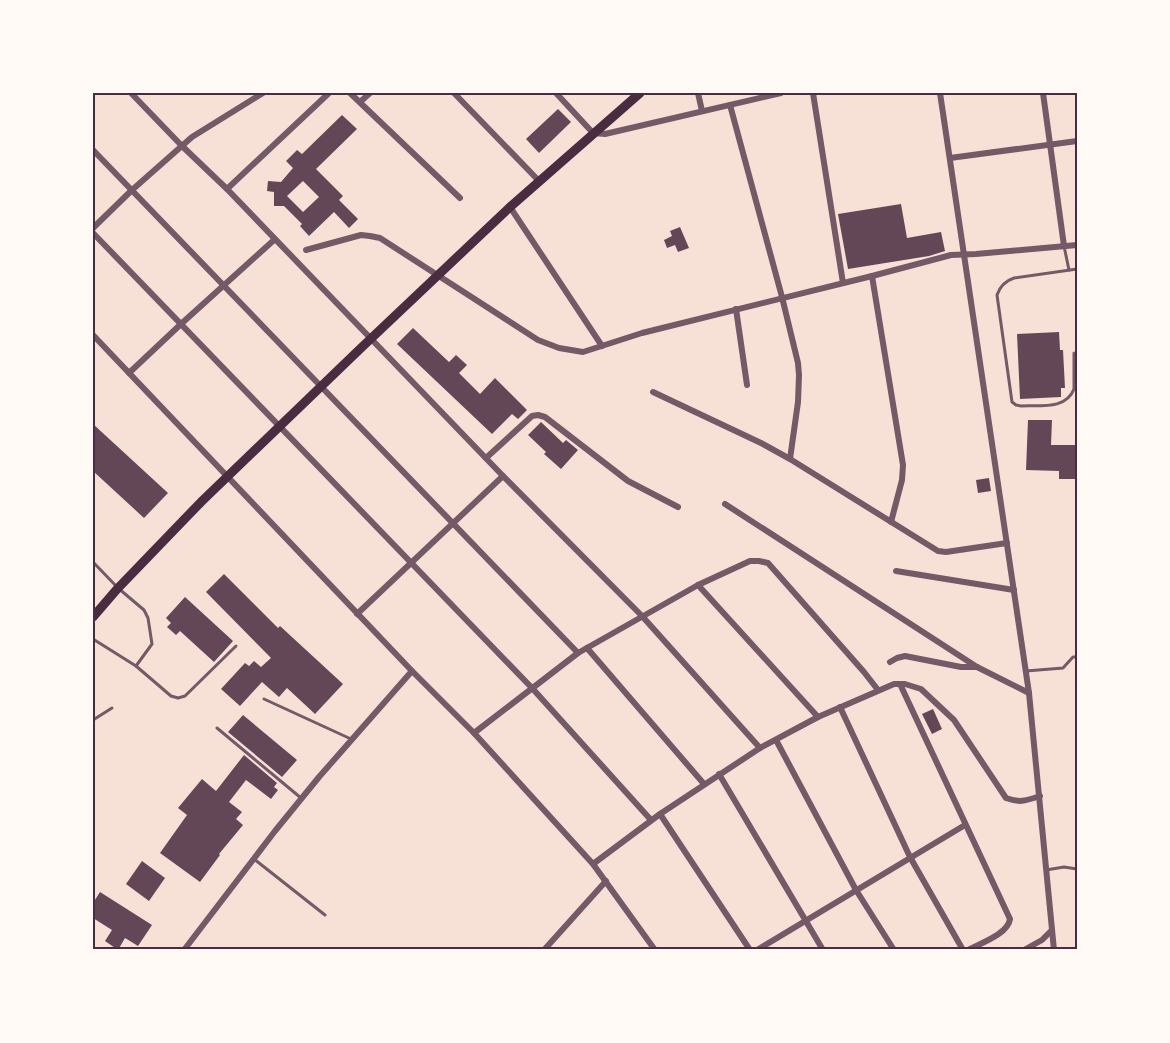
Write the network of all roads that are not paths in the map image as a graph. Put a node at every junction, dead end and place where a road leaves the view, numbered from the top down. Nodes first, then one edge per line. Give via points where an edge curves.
1 (131, 93) edge
2 (263, 93) edge
3 (329, 93) edge
4 (350, 93) edge
5 (370, 93) edge
6 (454, 93) edge
7 (556, 93) edge
8 (639, 93) edge
9 (698, 93) edge
10 (781, 93) edge
11 (813, 93) edge
12 (940, 93) edge
13 (1043, 93) edge
14 (360, 102) junction
15 (730, 105) junction
16 (702, 111) junction
17 (593, 133) junction
18 (1077, 141) edge
19 (1050, 145) junction
20 (182, 146) junction
21 (93, 150) edge
22 (950, 159) junction
23 (539, 182) junction
24 (226, 189) junction
25 (132, 190) junction
26 (460, 198) dead end
27 (510, 207) junction
28 (93, 228) edge
29 (93, 233) edge
30 (274, 240) junction
31 (1077, 245) edge
32 (1064, 246) junction
33 (306, 250) dead end
34 (965, 255) junction
35 (1077, 269) edge
36 (1069, 270) junction
37 (437, 275) junction
38 (872, 276) junction
39 (843, 283) junction
40 (224, 285) junction
41 (782, 297) junction
42 (736, 309) junction
43 (180, 324) junction
44 (93, 335) edge
45 (370, 339) junction
46 (602, 346) junction
47 (1074, 353) dead end
48 (129, 373) junction
49 (747, 386) dead end
50 (321, 387) junction
51 (653, 392) dead end
52 (279, 427) junction
53 (486, 458) junction
54 (790, 459) junction
55 (503, 476) junction
56 (228, 477) junction
57 (725, 504) dead end
58 (678, 507) dead end
59 (891, 522) junction
60 (453, 524) junction
61 (1007, 543) junction
62 (93, 562) edge
63 (411, 563) junction
64 (896, 571) dead end
65 (698, 585) junction
66 (118, 588) junction
67 (1014, 590) junction
68 (357, 614) junction
69 (642, 616) junction
70 (93, 617) edge
71 (93, 639) edge
72 (236, 646) dead end
73 (587, 648) junction
74 (578, 654) junction
75 (1077, 657) edge
76 (890, 662) dead end
77 (136, 666) junction
78 (977, 667) junction
79 (412, 671) junction
80 (1026, 671) junction
81 (900, 684) junction
82 (532, 688) junction
83 (878, 690) junction
84 (1029, 693) junction
85 (264, 699) dead end
86 (840, 707) junction
87 (111, 708) dead end
88 (818, 717) junction
89 (93, 720) edge
90 (217, 728) dead end
91 (474, 732) junction
92 (353, 740) junction
93 (776, 740) junction
94 (760, 748) junction
95 (719, 774) junction
96 (704, 784) junction
97 (1040, 796) junction
98 (301, 799) junction
99 (660, 813) junction
100 (651, 820) junction
101 (965, 825) junction
102 (910, 857) junction
103 (253, 859) junction
104 (593, 864) junction
105 (1077, 869) edge
106 (1045, 871) junction
107 (606, 881) junction
108 (856, 890) junction
109 (326, 915) dead end
110 (806, 921) junction
111 (1052, 930) junction
112 (184, 950) edge
113 (544, 950) edge
114 (655, 950) edge
115 (750, 950) edge
116 (757, 950) edge
117 (823, 950) edge
118 (894, 950) edge
119 (963, 950) edge
120 (968, 950) edge
121 (1024, 950) edge
122 (1054, 950) edge

1 - 20 street
2 - 20 street
3 - 24 street
4 - 14 street
5 - 14 street
6 - 23 street
7 - 17 street
8 - 17 main road
9 - 16 street
10 - 15 street
11 - 39 street
12 - 22 street
13 - 19 street
14 - 26 street
15 - 16 street
15 - 41 street
16 - 17 street via 605,134
17 - 23 main road
18 - 19 street
19 - 22 street
19 - 32 street
20 - 24 street
20 - 25 street
21 - 25 street
22 - 34 street
23 - 27 main road
24 - 30 street
25 - 28 street
25 - 40 street
27 - 37 main road
27 - 46 street
29 - 43 street
30 - 40 street
30 - 45 street
31 - 32 street
32 - 34 street
32 - 36 lane
33 - 37 street via 370,236 380,238
34 - 38 street via 951,255
34 - 61 street
35 - 36 lane
36 - 47 lane via 1014,278 999,290 1010,399 1021,406 1066,401 1074,389
37 - 45 main road
37 - 46 street via 549,345 571,351
38 - 39 street
38 - 59 street via 902,459 902,480
39 - 41 street
40 - 43 street
40 - 50 street
41 - 42 street
41 - 54 street via 799,375
42 - 46 street
42 - 49 street
43 - 48 street
43 - 52 street
44 - 48 street
45 - 50 main road
45 - 53 street
48 - 56 street
50 - 52 main road
50 - 60 street
51 - 54 street
52 - 56 main road
52 - 63 street
53 - 55 street
53 - 58 street via 532,416 538,415 628,481
54 - 59 street
55 - 60 street
55 - 69 street
56 - 66 main road
56 - 68 street
57 - 78 street
59 - 61 street via 938,551
60 - 63 street
60 - 74 street
61 - 67 street
62 - 66 lane
63 - 68 street
63 - 82 street
64 - 67 street
65 - 69 street
65 - 83 street via 750,561 768,563
65 - 88 street
66 - 70 main road
66 - 77 lane via 144,610 151,628 152,644
67 - 80 street
68 - 79 street
69 - 73 street
69 - 94 street
71 - 77 lane
72 - 77 lane via 185,696 178,698
73 - 74 street
73 - 96 street
74 - 82 street
75 - 80 lane via 1063,668
76 - 78 street via 905,656
78 - 84 street
79 - 91 street
79 - 92 street
80 - 84 street
81 - 83 street
81 - 97 street via 921,689 954,720 1006,798 1022,802
81 - 101 street
82 - 91 street
82 - 100 street
83 - 86 street
84 - 97 street
85 - 92 lane
86 - 88 street
86 - 102 street
87 - 89 lane
88 - 93 street
90 - 98 lane
91 - 104 street
92 - 98 street
93 - 94 street
93 - 108 street
94 - 95 street
95 - 96 street
95 - 110 street
96 - 99 street
97 - 106 street
98 - 103 street
99 - 100 street
99 - 115 street
100 - 104 street
101 - 102 street
101 - 120 street via 1010,919 1005,930
102 - 108 street
102 - 119 street
103 - 109 lane
103 - 112 street
104 - 107 street
105 - 106 lane
106 - 111 street
107 - 113 street
107 - 114 street
108 - 110 street
108 - 118 street
110 - 116 street
110 - 117 street
111 - 121 street
111 - 122 street

